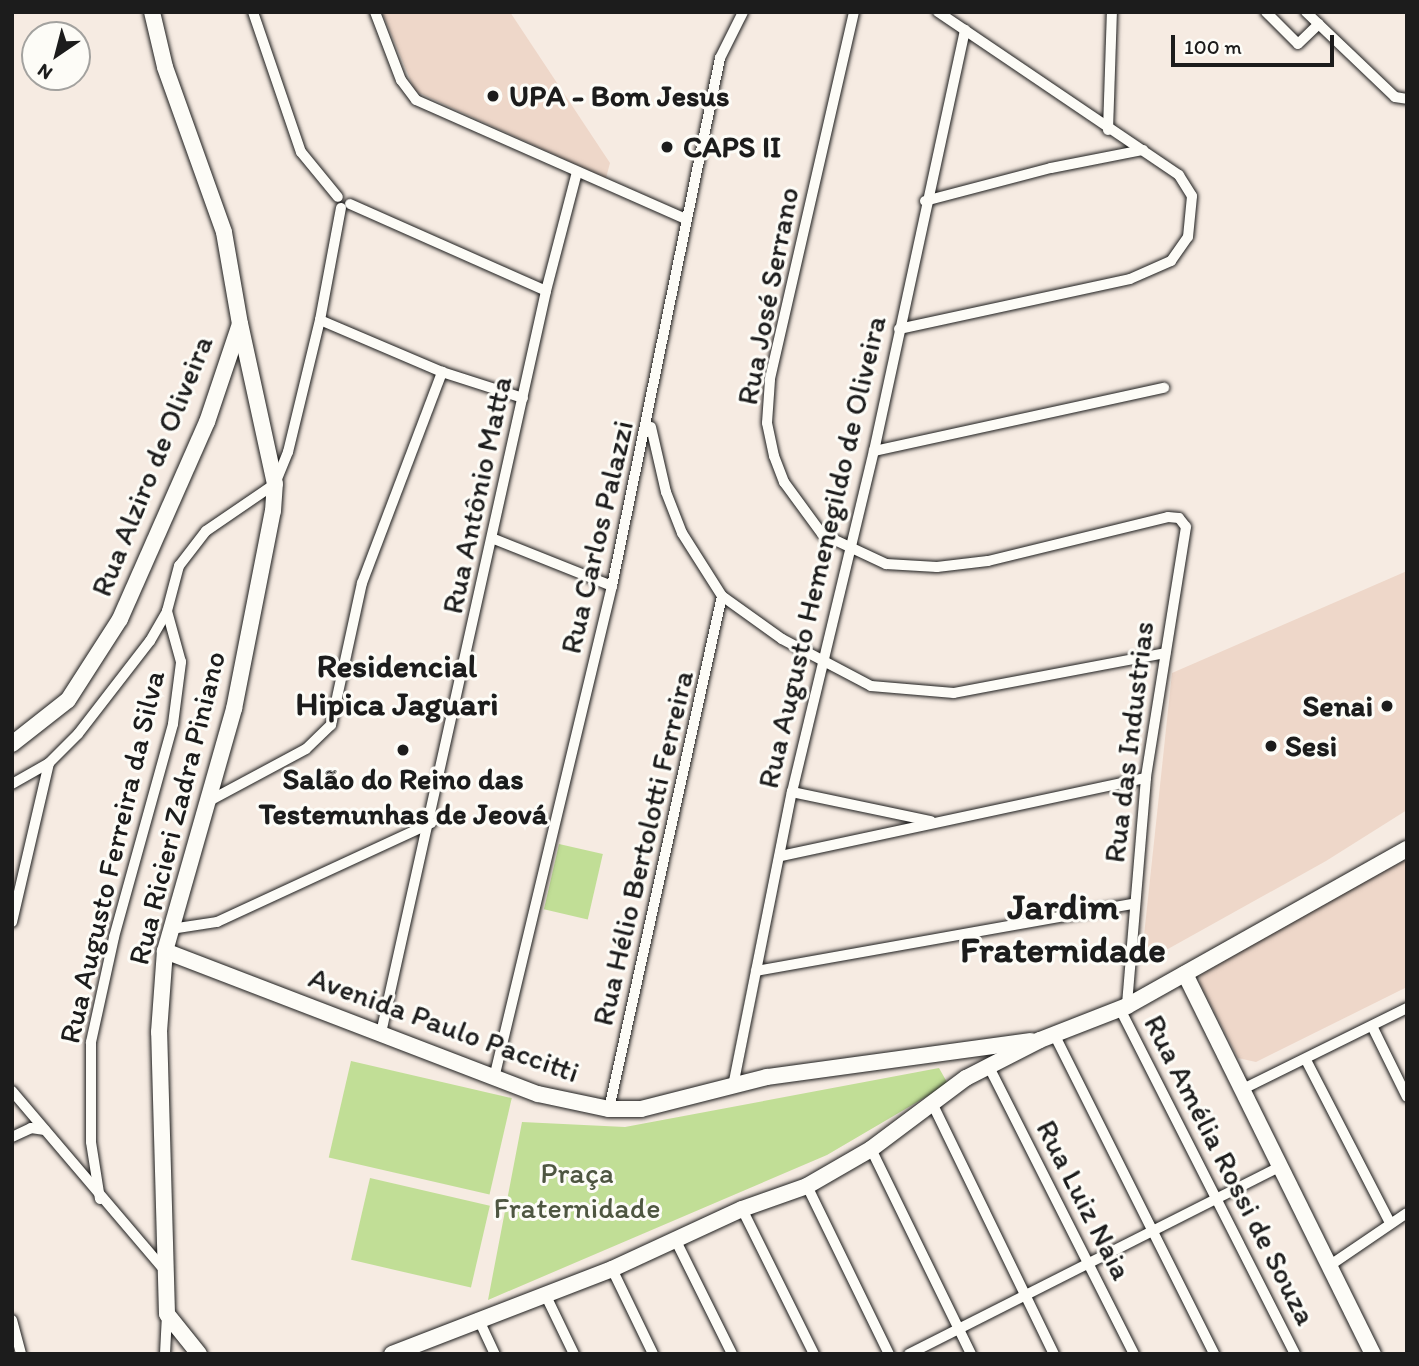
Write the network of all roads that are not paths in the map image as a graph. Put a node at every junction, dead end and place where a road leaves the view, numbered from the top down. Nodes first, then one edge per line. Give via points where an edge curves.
1 (152, 12) edge
2 (253, 12) edge
3 (375, 12) edge
4 (743, 12) edge
5 (854, 12) edge
6 (938, 12) edge
7 (1112, 12) edge
8 (1266, 12) edge
9 (1306, 12) edge
10 (1319, 24) junction
11 (965, 30) junction
12 (1407, 99) edge
13 (1108, 130) junction
14 (1143, 150) junction
15 (577, 172) junction
16 (925, 201) junction
17 (343, 203) junction
18 (686, 219) junction
19 (546, 290) junction
20 (320, 320) junction
21 (240, 324) junction
22 (899, 329) junction
23 (442, 372) junction
24 (1164, 388) dead end
25 (523, 398) junction
26 (651, 409) junction
27 (874, 451) junction
28 (275, 484) junction
29 (1186, 527) joint
30 (494, 539) junction
31 (847, 549) junction
32 (612, 586) junction
33 (722, 596) junction
34 (167, 611) junction
35 (1165, 653) junction
36 (823, 662) junction
37 (12, 744) edge
38 (49, 763) junction
39 (1146, 778) junction
40 (12, 783) edge
41 (792, 792) junction
42 (209, 801) junction
43 (431, 823) junction
44 (937, 823) junction
45 (1407, 849) edge
46 (780, 856) junction
47 (1134, 904) junction
48 (12, 922) edge
49 (171, 929) junction
50 (165, 951) junction
51 (755, 971) junction
52 (1185, 974) junction
53 (1124, 1007) junction
54 (1407, 1008) edge
55 (1372, 1026) junction
56 (381, 1034) junction
57 (1047, 1037) junction
58 (951, 1052) junction
59 (1306, 1060) junction
60 (990, 1069) junction
61 (495, 1074) junction
62 (966, 1078) junction
63 (733, 1086) junction
64 (1243, 1089) junction
65 (12, 1091) edge
66 (1407, 1097) edge
67 (932, 1103) junction
68 (609, 1110) junction
69 (45, 1129) junction
70 (12, 1136) edge
71 (871, 1149) junction
72 (1280, 1167) junction
73 (807, 1186) junction
74 (100, 1199) junction
75 (1218, 1200) junction
76 (742, 1209) junction
77 (1407, 1213) edge
78 (1390, 1223) junction
79 (1153, 1233) junction
80 (676, 1241) junction
81 (1089, 1265) junction
82 (1329, 1266) junction
83 (612, 1269) junction
84 (166, 1272) junction
85 (545, 1294) junction
86 (1025, 1295) junction
87 (167, 1314) junction
88 (478, 1318) junction
89 (12, 1320) edge
90 (959, 1329) junction
91 (418, 1349) edge
92 (20, 1354) edge
93 (165, 1354) edge
94 (199, 1354) edge
95 (392, 1354) edge
96 (495, 1354) edge
97 (574, 1354) edge
98 (653, 1354) edge
99 (732, 1354) edge
100 (814, 1354) edge
101 (890, 1354) edge
102 (909, 1354) edge
103 (971, 1354) edge
104 (1054, 1354) edge
105 (1134, 1354) edge
106 (1214, 1354) edge
107 (1296, 1354) edge
108 (1373, 1354) edge

1 - 21 street, Rua Alziro de Oliveira via 165,67 223,232
2 - 17 street via 301,152
3 - 15 street via 401,80 416,100
4 - 18 street, Rua Carlos Palazzi via 720,58
5 - 31 street, Rua José Serrano via 770,380 767,423 784,482 822,534
6 - 11 street
7 - 13 street
8 - 10 street via 1298,44
9 - 10 street
10 - 12 street via 1395,97
11 - 13 street
11 - 16 street, Rua Augusto Hemenegildo de Oliveira
13 - 14 street
14 - 16 street via 1051,167
14 - 22 street via 1180,175 1192,196 1182,251 1159,268 1130,279
15 - 18 street
15 - 19 street, Rua Antônio Matta
16 - 22 street, Rua Augusto Hemenegildo de Oliveira
17 - 19 street
17 - 20 street
18 - 26 street, Rua Carlos Palazzi
19 - 25 street, Rua Antônio Matta
20 - 23 street
20 - 28 street via 288,452
21 - 28 street, Rua Ricieri Zadra Piniano
21 - 37 street, Rua Alziro de Oliveira via 207,422 120,619 68,700
22 - 27 street, Rua Augusto Hemenegildo de Oliveira
23 - 25 street
23 - 42 street via 362,583 331,725 306,749
24 - 27 street
25 - 30 street, Rua Antônio Matta
26 - 32 street, Rua Carlos Palazzi
26 - 33 street via 651,435 666,492 682,533
27 - 31 street, Rua Augusto Hemenegildo de Oliveira
28 - 34 street via 206,531 180,566
28 - 42 street, Rua Ricieri Zadra Piniano via 234,709
29 - 31 street, Rua José Serrano via 1180,518 1168,517 988,561 937,567 886,564
29 - 35 street, Rua das Industrias
30 - 32 street
30 - 43 street, Rua Antônio Matta
31 - 36 street, Rua Augusto Hemenegildo de Oliveira
32 - 61 street, Rua Carlos Palazzi
33 - 36 street via 746,617
33 - 68 street, Rua Hélio Bertolotti Ferreira
34 - 38 street via 90,718
34 - 74 street, Rua Augusto Ferreira da Silva via 181,662 173,724 114,937 91,1042 91,1142
35 - 36 street via 954,693 871,686
35 - 39 street, Rua das Industrias
36 - 41 street, Rua Augusto Hemenegildo de Oliveira
38 - 40 street
38 - 48 street
39 - 44 street
39 - 47 street, Rua das Industrias
41 - 44 street
41 - 46 street, Rua Augusto Hemenegildo de Oliveira
42 - 49 street, Rua Ricieri Zadra Piniano
43 - 49 street via 217,922
43 - 56 street, Rua Antônio Matta
44 - 46 street
45 - 52 street
46 - 51 street, Rua Augusto Hemenegildo de Oliveira
47 - 51 street
47 - 53 street, Rua das Industrias
49 - 50 street, Rua Ricieri Zadra Piniano
50 - 56 street, Avenida Paulo Paccitti
50 - 84 street, Rua Ricieri Zadra Piniano via 159,1032
51 - 63 street, Rua Augusto Hemenegildo de Oliveira
52 - 53 street
52 - 64 street
53 - 57 street
53 - 75 street, Rua Amélia Rossi de Souza
54 - 55 street
55 - 59 street
55 - 66 street
56 - 61 street, Avenida Paulo Paccitti
57 - 58 street, Avenida Paulo Paccitti
57 - 60 street
57 - 79 street
58 - 62 street
58 - 63 street, Avenida Paulo Paccitti via 767,1077
59 - 64 street
59 - 78 street
60 - 62 street
60 - 81 street, Rua Luiz Naia
61 - 68 street, Avenida Paulo Paccitti via 538,1094
62 - 67 street
63 - 68 street, Avenida Paulo Paccitti via 641,1110
64 - 72 street
65 - 69 street
67 - 71 street
67 - 86 street
69 - 70 street via 31,1128
69 - 74 street
71 - 73 street
71 - 90 street
72 - 75 street
72 - 82 street
73 - 76 street
73 - 101 street
74 - 84 street
75 - 79 street
75 - 107 street, Rua Amélia Rossi de Souza
76 - 80 street
76 - 100 street
77 - 78 street
78 - 82 street
79 - 81 street
79 - 106 street
80 - 83 street
80 - 99 street
81 - 86 street
81 - 105 street, Rua Luiz Naia
82 - 108 street
83 - 85 street
83 - 98 street
84 - 87 street, Rua Ricieri Zadra Piniano
85 - 88 street
85 - 97 street
86 - 90 street
86 - 104 street
87 - 93 street, Rua Ricieri Zadra Piniano
87 - 94 street
88 - 91 street
88 - 96 street
89 - 92 street
90 - 102 street
90 - 103 street
91 - 95 street

